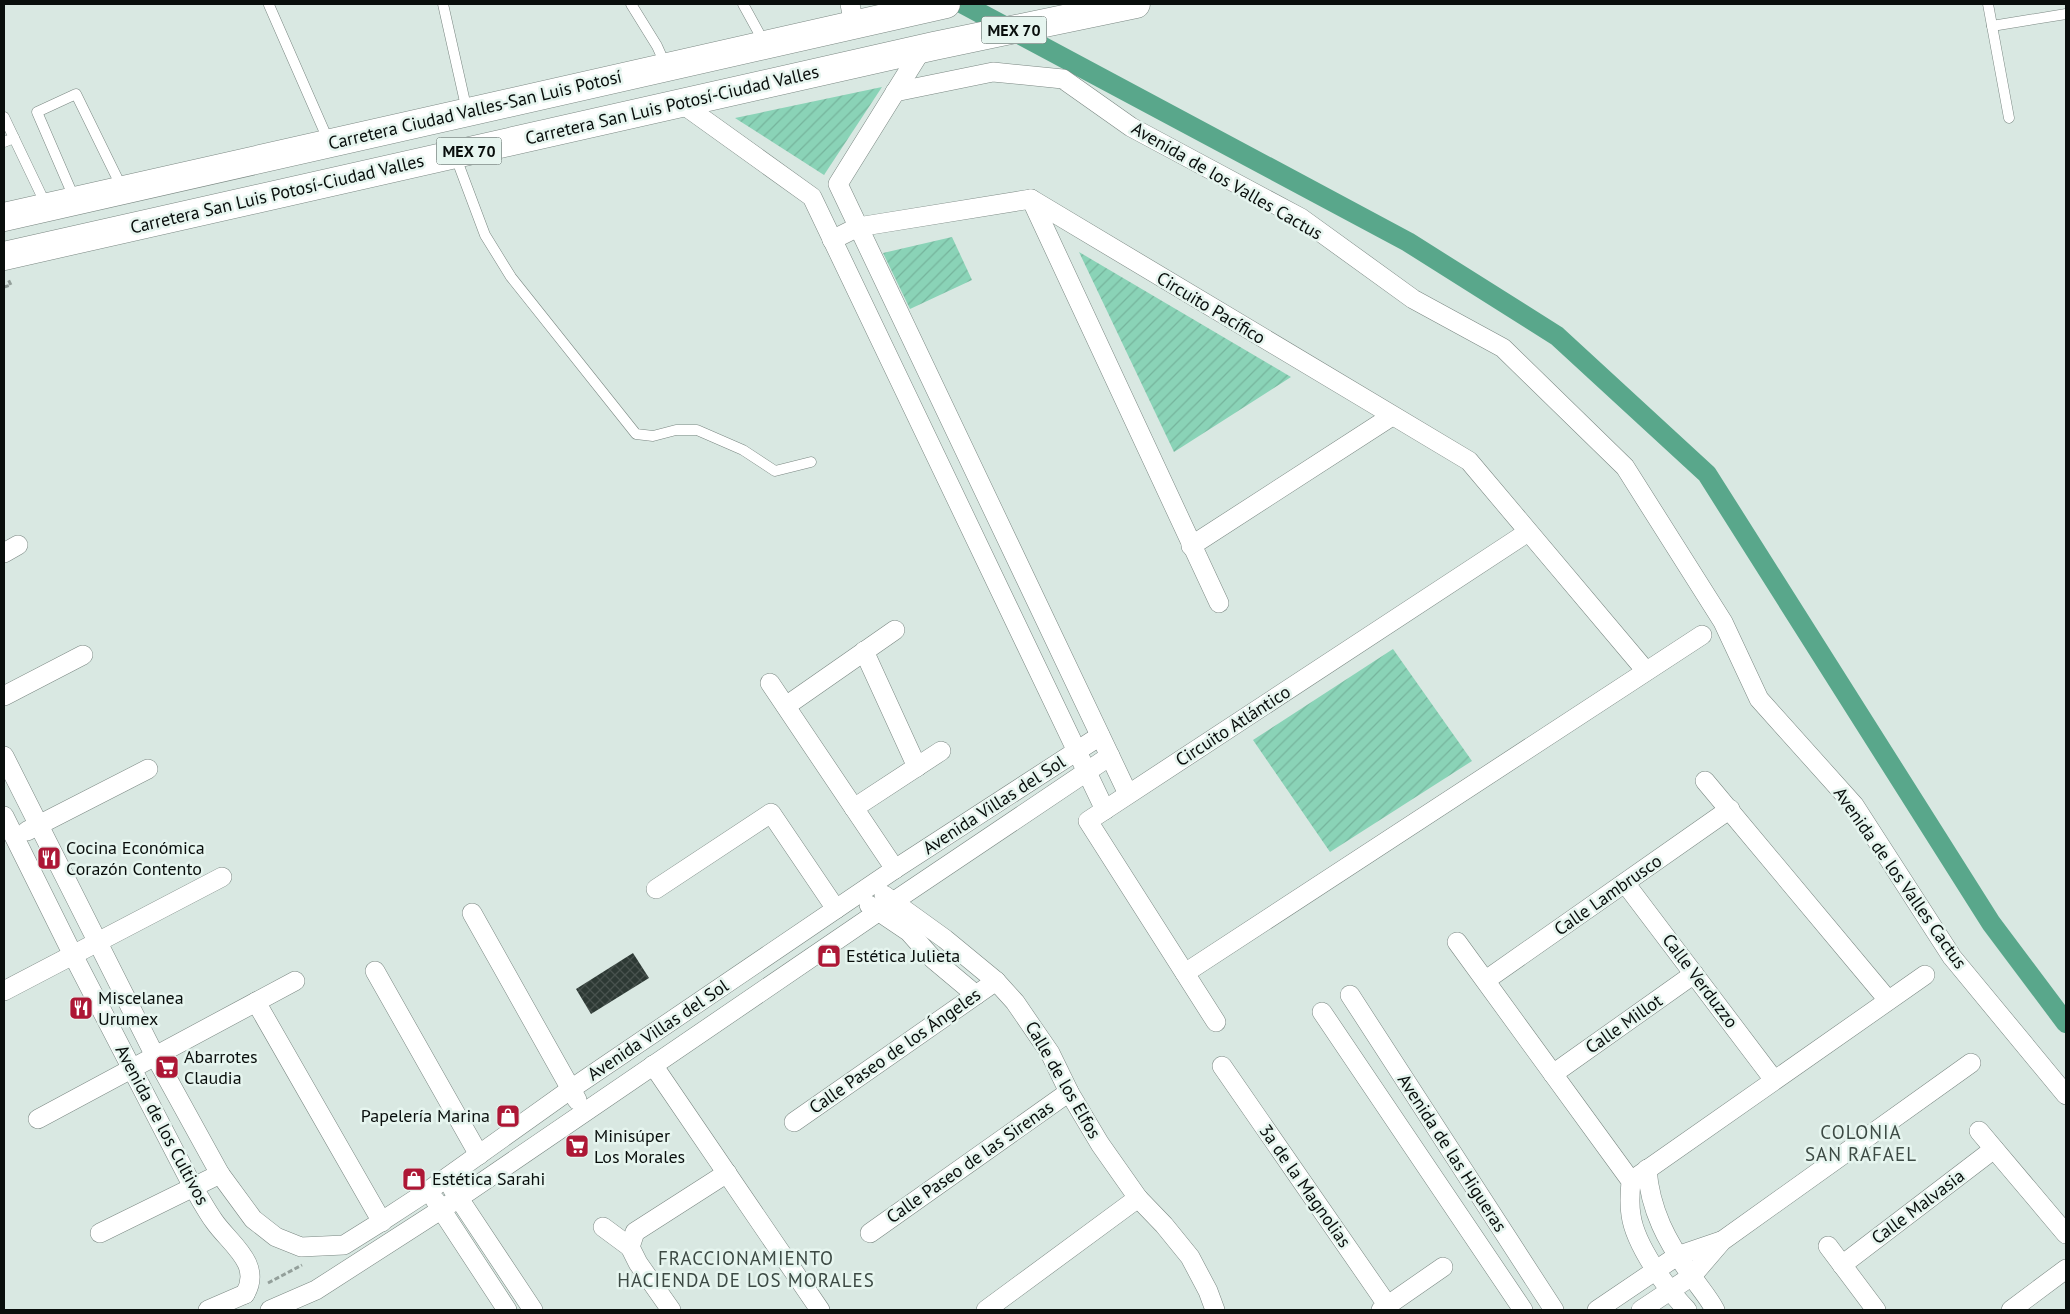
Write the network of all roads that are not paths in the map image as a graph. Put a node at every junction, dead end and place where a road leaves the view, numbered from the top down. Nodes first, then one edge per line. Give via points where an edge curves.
1 (443, 4) edge
2 (631, 4) edge
3 (742, 4) edge
4 (946, 4) edge
5 (1136, 4) edge
6 (1988, 4) edge
7 (269, 5) edge
8 (852, 14) edge
9 (2066, 14) edge
10 (1992, 26) junction
11 (766, 45) junction
12 (928, 48) junction
13 (666, 67) junction
14 (895, 92) junction
15 (681, 103) junction
16 (467, 112) junction
17 (4, 117) edge
18 (2009, 118) dead end
19 (9, 140) edge
20 (330, 143) junction
21 (454, 154) junction
22 (838, 184) junction
23 (123, 190) junction
24 (812, 197) junction
25 (1031, 199) junction
26 (76, 201) junction
27 (48, 207) junction
28 (4, 217) edge
29 (858, 227) junction
30 (832, 240) junction
31 (4, 256) edge
32 (1392, 416) junction
33 (960, 441) junction
34 (935, 453) junction
35 (811, 462) dead end
36 (1528, 532) junction
37 (1192, 546) junction
38 (1219, 603) dead end
39 (895, 630) dead end
40 (1702, 635) dead end
41 (864, 651) junction
42 (83, 655) dead end
43 (1646, 671) junction
44 (770, 683) dead end
45 (4, 696) edge
46 (786, 706) junction
47 (1100, 736) junction
48 (940, 752) dead end
49 (1076, 752) junction
50 (4, 756) edge
51 (1110, 756) junction
52 (917, 767) junction
53 (148, 769) dead end
54 (1086, 773) junction
55 (1705, 781) dead end
56 (1128, 794) junction
57 (854, 808) junction
58 (1730, 809) junction
59 (1105, 810) junction
60 (4, 816) edge
61 (38, 825) junction
62 (9, 840) edge
63 (895, 869) junction
64 (222, 877) dead end
65 (1625, 883) junction
66 (872, 884) junction
67 (656, 890) dead end
68 (856, 896) junction
69 (886, 907) junction
70 (836, 909) junction
71 (472, 913) dead end
72 (97, 942) junction
73 (1457, 942) dead end
74 (73, 955) junction
75 (375, 970) dead end
76 (1185, 972) junction
77 (1694, 974) junction
78 (1925, 975) dead end
79 (295, 980) dead end
80 (1486, 980) junction
81 (996, 981) junction
82 (4, 991) edge
83 (976, 994) junction
84 (1350, 995) dead end
85 (1888, 1000) junction
86 (256, 1002) junction
87 (1322, 1012) dead end
88 (1216, 1022) dead end
89 (155, 1056) junction
90 (1971, 1063) dead end
91 (653, 1065) junction
92 (1222, 1066) dead end
93 (132, 1069) junction
94 (1553, 1074) junction
95 (1774, 1080) junction
96 (571, 1089) junction
97 (1069, 1092) junction
98 (2066, 1095) edge
99 (1422, 1106) junction
100 (584, 1112) junction
101 (38, 1119) dead end
102 (794, 1122) dead end
103 (1398, 1124) junction
104 (1979, 1131) dead end
105 (1994, 1149) junction
106 (479, 1155) junction
107 (1647, 1170) junction
108 (727, 1173) junction
109 (220, 1174) junction
110 (446, 1178) junction
111 (1631, 1181) junction
112 (193, 1187) junction
113 (428, 1191) junction
114 (459, 1198) junction
115 (1138, 1198) junction
116 (441, 1210) junction
117 (382, 1222) junction
118 (603, 1227) dead end
119 (100, 1233) dead end
120 (870, 1233) dead end
121 (2066, 1234) edge
122 (1722, 1241) junction
123 (344, 1245) joint
124 (1828, 1246) dead end
125 (630, 1247) junction
126 (1677, 1256) junction
127 (1842, 1265) junction
128 (1443, 1267) dead end
129 (2066, 1269) edge
130 (1657, 1270) junction
131 (1692, 1276) junction
132 (1670, 1291) junction
133 (245, 1294) junction
134 (501, 1308) edge
135 (1385, 1308) edge
136 (208, 1310) edge
137 (259, 1310) edge
138 (270, 1310) edge
139 (533, 1310) edge
140 (671, 1310) edge
141 (820, 1310) edge
142 (986, 1310) edge
143 (1215, 1310) edge
144 (1523, 1310) edge
145 (1554, 1310) edge
146 (1597, 1310) edge
147 (1641, 1310) edge
148 (1688, 1310) edge
149 (1715, 1310) edge
150 (1876, 1310) edge
151 (2011, 1310) edge

1 - 16 lane
2 - 13 lane
3 - 11 lane
4 - 8 main road, Carretera Ciudad Valles-San Luis Potosí / MEX 70 via 914,11
5 - 12 main road, Carretera San Luis Potosí-Ciudad Valles / MEX 70
6 - 10 lane
7 - 20 lane
8 - 11 main road, Carretera Ciudad Valles-San Luis Potosí / MEX 70
9 - 10 lane
10 - 18 lane
11 - 13 main road, Carretera Ciudad Valles-San Luis Potosí / MEX 70
12 - 14 street
12 - 15 main road, Carretera San Luis Potosí-Ciudad Valles / MEX 70
13 - 16 main road, Carretera Ciudad Valles-San Luis Potosí / MEX 70
14 - 22 street
14 - 98 street, Avenida de los Valles Cactus via 993,72 1063,79 1131,127 1301,218 1412,299 1503,348 1625,466 1723,622 1759,699 1854,806 1952,957
15 - 21 main road, Carretera San Luis Potosí-Ciudad Valles / MEX 70
15 - 24 street
16 - 20 main road, Carretera Ciudad Valles-San Luis Potosí / MEX 70
17 - 19 lane
19 - 27 lane
20 - 23 main road, Carretera Ciudad Valles-San Luis Potosí / MEX 70
21 - 31 main road, Carretera San Luis Potosí-Ciudad Valles / MEX 70
21 - 35 lane via 485,235 511,277 636,434 653,436 676,430 698,430 743,450 775,471
22 - 24 street
22 - 29 street
23 - 26 main road, Carretera Ciudad Valles-San Luis Potosí / MEX 70
23 - 26 lane via 76,94 37,112
24 - 30 street
25 - 29 street
25 - 32 street, Circuito Pacífico
25 - 37 street
26 - 27 main road, Carretera Ciudad Valles-San Luis Potosí / MEX 70
27 - 28 main road, Carretera Ciudad Valles-San Luis Potosí / MEX 70
29 - 30 street
29 - 33 street
30 - 34 street
32 - 36 street, Circuito Pacífico via 1469,461
32 - 37 street
33 - 34 street
33 - 47 street
34 - 49 street
36 - 43 street
36 - 56 street, Circuito Atlántico
37 - 38 street
39 - 41 street
40 - 43 street
41 - 46 street
41 - 52 street
42 - 45 street
43 - 76 street
44 - 46 street
46 - 57 street
47 - 49 street, Avenida Villas del Sol
47 - 51 street
48 - 52 street
49 - 54 street
49 - 63 street, Avenida Villas del Sol
50 - 61 street, Avenida de los Cultivos
51 - 54 street, Avenida Villas del Sol
51 - 56 street
52 - 57 street
53 - 61 street
54 - 59 street
54 - 69 street, Avenida Villas del Sol
55 - 58 street
56 - 59 street, Circuito Atlántico
57 - 63 street
58 - 65 street, Calle Lambrusco
58 - 85 street
59 - 76 street, Circuito Atlántico via 1088,821
60 - 62 street, Avenida de los Cultivos
61 - 62 street
61 - 72 street, Avenida de los Cultivos
62 - 74 street, Avenida de los Cultivos
63 - 66 street, Avenida Villas del Sol
64 - 72 street
65 - 77 street, Calle Verduzzo
65 - 80 street, Calle Lambrusco
66 - 68 street, Avenida Villas del Sol
66 - 69 street, Calle de los Elfos
67 - 70 street via 771,813
68 - 69 street, Calle de los Elfos
68 - 70 street, Avenida Villas del Sol
69 - 81 street, Calle de los Elfos via 932,929
69 - 83 street, Calle de los Elfos via 933,959
69 - 91 street, Avenida Villas del Sol
70 - 96 street, Avenida Villas del Sol
71 - 96 street
72 - 74 street
72 - 89 street, Avenida de los Cultivos
73 - 80 street
74 - 82 street
74 - 93 street, Avenida de los Cultivos
75 - 106 street
76 - 88 street, Circuito Atlántico
77 - 94 street, Calle Millot
77 - 95 street, Calle Verduzzo
78 - 85 street
79 - 86 street
80 - 94 street
81 - 83 street, Calle Paseo de los Ángeles
81 - 97 street, Calle de los Elfos via 1029,1021 1050,1053
83 - 102 street, Calle Paseo de los Ángeles
84 - 99 street, Avenida de las Higueras
85 - 95 street
86 - 89 street
86 - 117 street
87 - 103 street, Avenida de las Higueras
89 - 93 street
89 - 109 street, Avenida de los Cultivos
90 - 122 street
91 - 100 street, Avenida Villas del Sol
91 - 108 street
92 - 135 street, 3a de la Magnolias
93 - 101 street
93 - 112 street, Avenida de los Cultivos
94 - 111 street
95 - 107 street
96 - 100 street
96 - 106 street, Avenida Villas del Sol
97 - 115 street, Calle de los Elfos
97 - 120 street, Calle Paseo de las Sirenas
99 - 103 street
99 - 145 street, Avenida de las Higueras
100 - 114 street, Avenida Villas del Sol
103 - 144 street, Avenida de las Higueras
104 - 105 street
105 - 121 street
105 - 127 street, Calle Malvasia
106 - 110 street, Avenida Villas del Sol
107 - 111 street
107 - 126 street via 1653,1208
108 - 125 street via 635,1232
108 - 141 street
109 - 112 street
109 - 123 street, Avenida de los Cultivos via 253,1219 276,1237 301,1247
110 - 113 street, Avenida Villas del Sol
110 - 114 street
111 - 130 street via 1631,1216 1636,1233
112 - 119 street
112 - 133 street, Avenida de los Cultivos via 214,1221 249,1266 250,1284
113 - 116 street
113 - 117 street, Avenida Villas del Sol
114 - 116 street, Avenida Villas del Sol
114 - 139 street
115 - 142 street
115 - 143 street, Calle de los Elfos via 1190,1257
116 - 134 street
116 - 138 street, Avenida Villas del Sol via 316,1290
117 - 123 street, Avenida Villas del Sol
118 - 125 street
122 - 126 street
122 - 131 street
124 - 127 street
125 - 140 street
126 - 130 street
126 - 131 street
127 - 150 street
128 - 135 street
129 - 151 street
130 - 132 street
130 - 146 street
131 - 132 street
131 - 149 street
132 - 147 street
132 - 148 street
133 - 136 street
133 - 137 street via 253,1307

